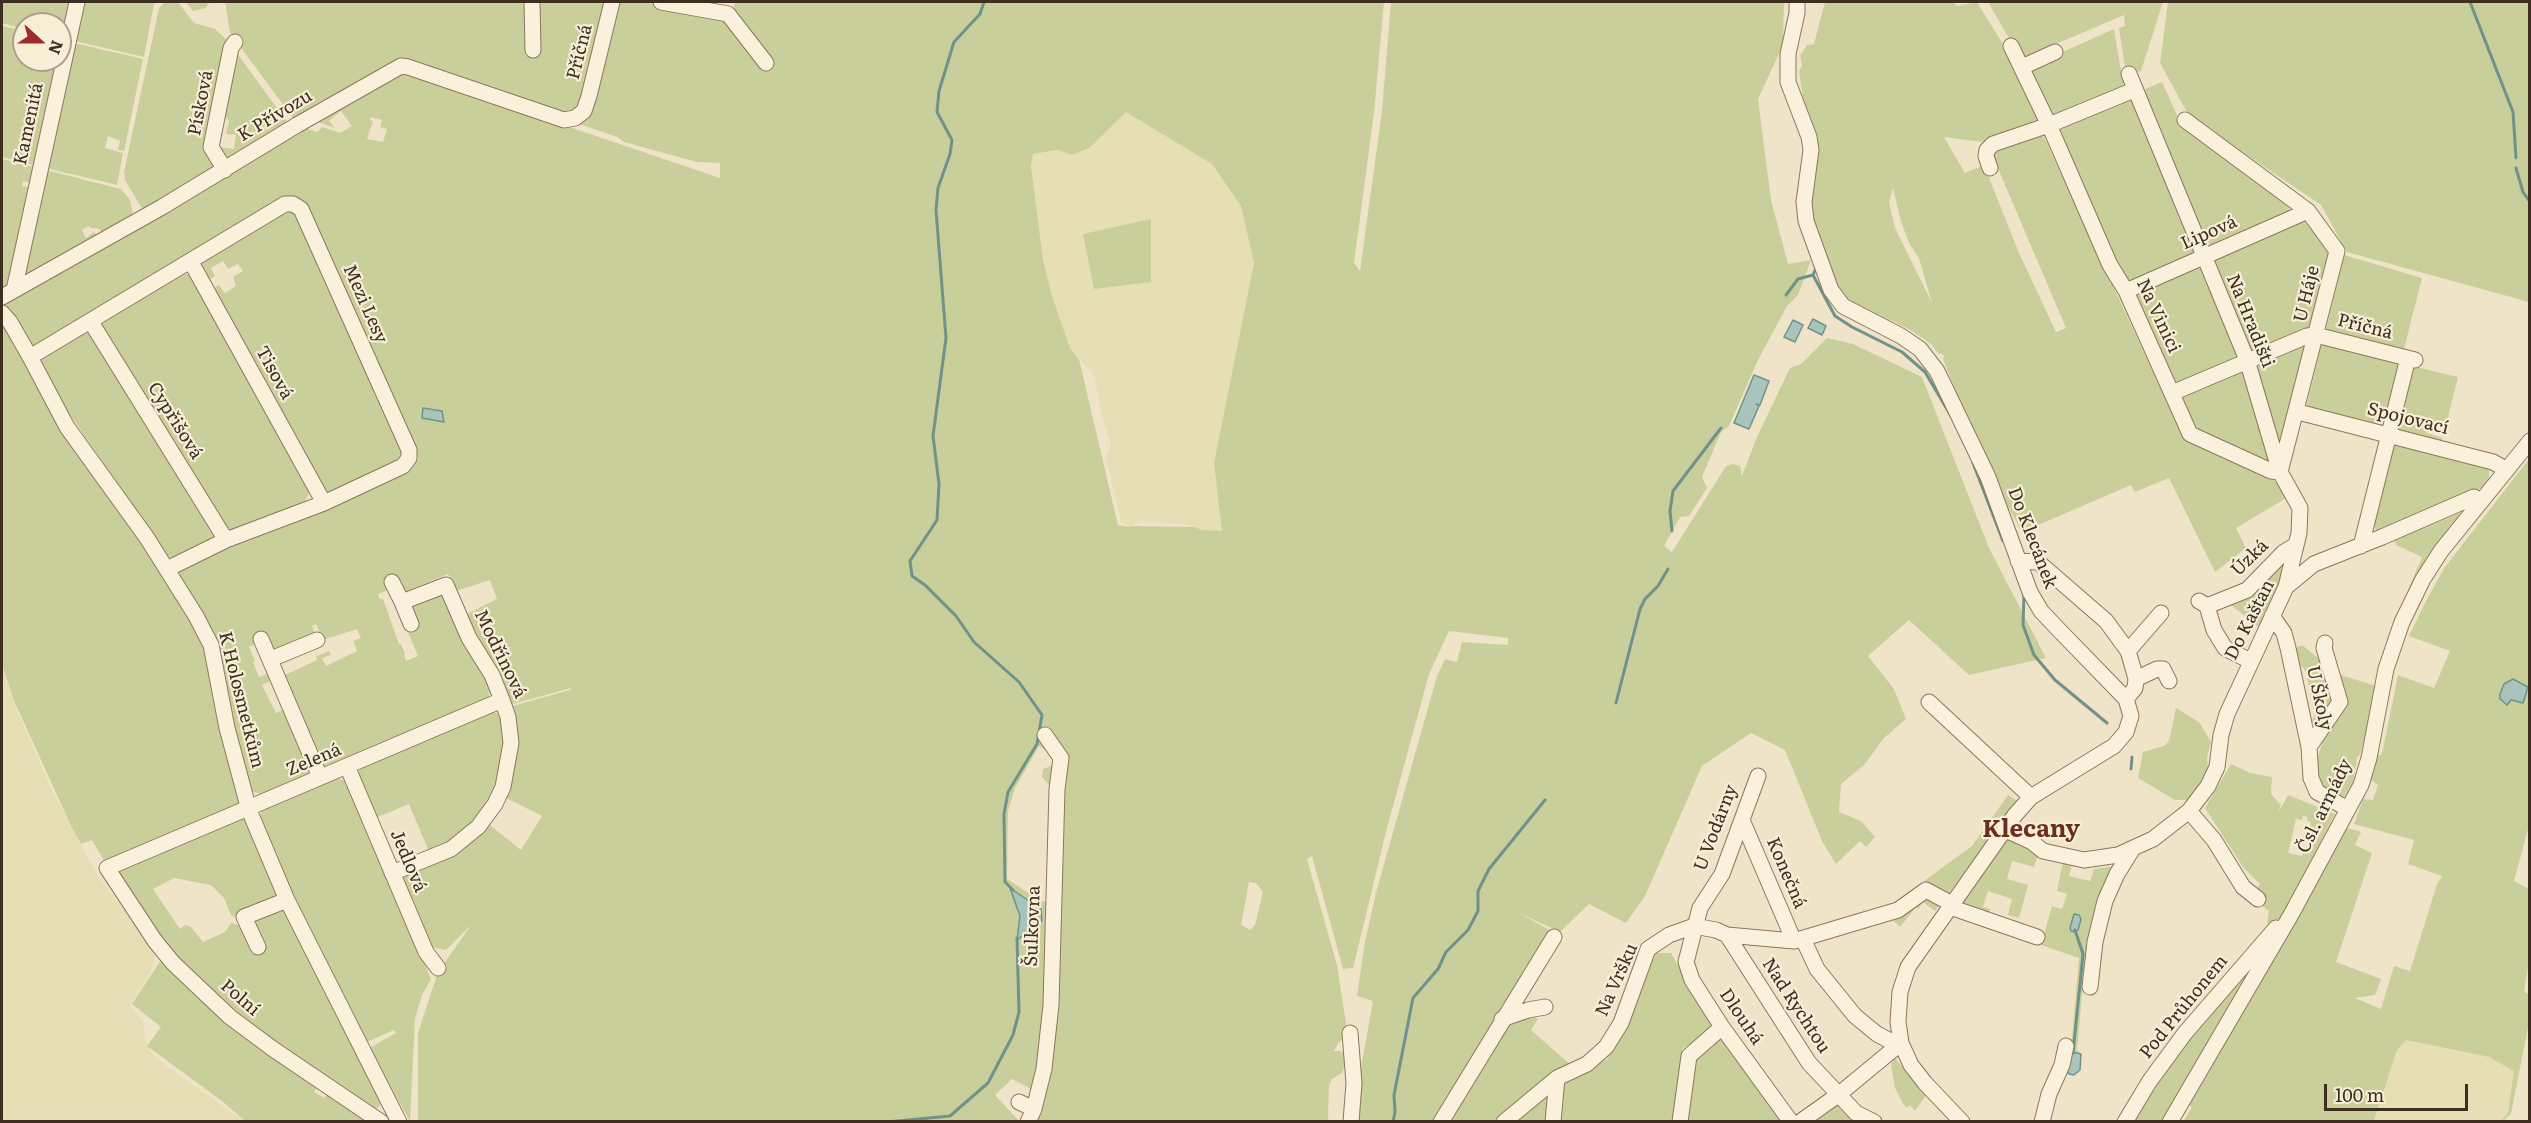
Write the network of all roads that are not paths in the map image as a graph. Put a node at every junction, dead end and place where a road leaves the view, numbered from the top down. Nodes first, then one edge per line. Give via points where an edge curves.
1 (76, 2) edge
2 (532, 2) edge
3 (612, 2) edge
4 (662, 2) edge
5 (1797, 2) edge
6 (235, 42) dead end
7 (2011, 46) dead end
8 (533, 50) dead end
9 (2055, 52) dead end
10 (766, 63) dead end
11 (2022, 67) junction
12 (2129, 74) dead end
13 (2134, 90) junction
14 (584, 111) joint
15 (2185, 120) dead end
16 (2049, 124) junction
17 (1990, 168) dead end
18 (225, 170) junction
19 (2308, 211) junction
20 (2203, 257) junction
21 (191, 262) junction
22 (2127, 291) junction
23 (8, 294) edge
24 (2, 313) edge
25 (91, 322) junction
26 (2316, 335) junction
27 (30, 357) junction
28 (2247, 360) junction
29 (2172, 393) junction
30 (2298, 412) junction
31 (2389, 434) junction
32 (2529, 441) edge
33 (2507, 470) junction
34 (2280, 472) junction
35 (2481, 501) junction
36 (324, 503) junction
37 (226, 540) junction
38 (2296, 545) junction
39 (2361, 546) junction
40 (2018, 561) junction
41 (167, 569) junction
42 (392, 582) dead end
43 (2286, 587) junction
44 (402, 602) junction
45 (2161, 613) dead end
46 (2272, 616) junction
47 (411, 624) dead end
48 (261, 639) dead end
49 (317, 640) dead end
50 (2325, 643) dead end
51 (2128, 651) junction
52 (271, 659) junction
53 (2250, 661) junction
54 (2136, 679) junction
55 (2169, 681) dead end
56 (2126, 699) junction
57 (502, 700) junction
58 (1929, 702) dead end
59 (1045, 735) dead end
60 (2309, 747) junction
61 (347, 766) junction
62 (1758, 776) dead end
63 (320, 777) junction
64 (2031, 797) junction
65 (2348, 809) junction
66 (249, 810) junction
67 (2190, 811) junction
68 (1742, 820) junction
69 (2004, 829) junction
70 (2132, 850) junction
71 (107, 868) joint
72 (392, 873) junction
73 (2258, 898) dead end
74 (287, 900) junction
75 (1954, 907) junction
76 (1694, 926) junction
77 (2282, 930) junction
78 (1727, 935) junction
79 (1554, 937) dead end
80 (2037, 938) dead end
81 (1799, 940) junction
82 (258, 947) dead end
83 (438, 968) dead end
84 (2090, 987) dead end
85 (1545, 1006) dead end
86 (1502, 1019) junction
87 (1722, 1027) junction
88 (1350, 1033) dead end
89 (1901, 1042) junction
90 (2066, 1046) dead end
91 (1557, 1078) junction
92 (1838, 1095) junction
93 (1019, 1102) dead end
94 (1031, 1115) edge
95 (381, 1122) edge
96 (399, 1122) edge
97 (1351, 1122) edge
98 (1441, 1122) edge
99 (1504, 1122) edge
100 (1553, 1122) edge
101 (1680, 1122) edge
102 (1791, 1122) edge
103 (1800, 1122) edge
104 (1874, 1122) edge
105 (1962, 1122) edge
106 (2042, 1122) edge
107 (2125, 1122) edge
108 (2169, 1122) edge

1 - 23 street, Kamenitá
2 - 8 street
3 - 14 street, Příčná
4 - 10 street via 728,14
5 - 40 street, Do Klecánek via 1788,54 1788,82 1809,137 1806,221 1828,284 1843,306 1920,349 1937,371 1984,469
6 - 18 street, Písková via 211,147
7 - 11 street, Na Vinici
9 - 11 street
11 - 16 street, Na Vinici
12 - 13 street, Na Hradišti
13 - 16 street
13 - 20 street, Na Hradišti
14 - 18 street, K Přívozu via 564,120 401,66
15 - 19 street, U Háje
16 - 17 street via 1994,144 1987,150
16 - 22 street, Na Vinici via 2110,265
18 - 23 street, K Přívozu
19 - 20 street, Lipová
19 - 26 street, U Háje via 2337,251
20 - 22 street, Lipová
20 - 28 street, Na Hradišti
21 - 25 street, Mezi Lesy
21 - 36 street, Tisová
21 - 36 street, Mezi Lesy via 285,204 301,209 409,450 403,466
22 - 29 street, Na Vinici
24 - 27 street, K Holosmetkům
25 - 27 street, Mezi Lesy
25 - 37 street, Cypřišová
26 - 28 street, Příčná
26 - 30 street, U Háje
26 - 31 street, Příčná via 2411,359
27 - 41 street, K Holosmetkům via 66,427
28 - 29 street, Příčná
28 - 34 street, Na Hradišti
29 - 34 street, Na Vinici via 2190,434
30 - 31 street, Spojovací
30 - 34 street, U Háje
31 - 33 street, Spojovací via 2493,462
31 - 39 street
32 - 33 street, Čsl. armády
33 - 35 street, Čsl. armády
34 - 38 street, Na Hradišti via 2300,508
35 - 39 street, Do Kaštan via 2474,497
35 - 65 street, Čsl. armády via 2441,550 2402,622 2386,669 2368,764
36 - 37 street, Mezi Lesy
37 - 41 street, Mezi Lesy
38 - 43 street, Na Hradišti
38 - 53 street, Úzká via 2247,590 2203,604 2225,648
39 - 43 street, Do Kaštan via 2314,564
40 - 51 street via 2038,562 2106,621
40 - 56 street, Do Klecánek via 2041,611
41 - 66 street, K Holosmetkům via 211,645 227,728
42 - 44 street
43 - 46 street, Do Kaštan
44 - 47 street
44 - 57 street, Modřínová via 446,585
45 - 51 street
46 - 53 street, Do Kaštan
46 - 60 street, U Školy via 2284,633
48 - 52 street
49 - 52 street
50 - 60 street via 2340,702
51 - 54 street
52 - 63 street
53 - 67 street, Do Kaštan via 2227,714 2214,775
54 - 55 street via 2163,669
54 - 56 street
56 - 64 street via 2131,716 2122,738
57 - 61 street, Zelená
57 - 72 street, Modřínová via 511,743 505,779 495,804 478,826 451,849
58 - 64 street
59 - 94 street, Šulkovna via 1061,758 1051,1005 1044,1070
60 - 65 street, U Školy via 2311,778 2317,792
61 - 63 street, Zelená
61 - 72 street, Jedlová
62 - 68 street, U Vodárny
63 - 66 street, Zelená
64 - 69 street
65 - 77 street, Čsl. armády
66 - 71 street, Zelená
66 - 74 street, K Holosmetkům
67 - 70 street, Do Kaštan
67 - 73 street via 2214,840 2243,887
68 - 76 street, U Vodárny via 1722,874
68 - 81 street, Konečná
69 - 70 street via 2043,851 2069,858 2094,860
69 - 75 street
70 - 84 street via 2105,901
71 - 95 street, Polní via 173,963 230,1017
72 - 83 street, Jedlová via 426,952
74 - 82 street via 244,917
74 - 96 street, K Holosmetkům
75 - 80 street
75 - 81 street via 1926,890 1898,910
75 - 89 street via 1916,953 1903,979 1898,1022
76 - 78 street
76 - 87 street, Dlouhá via 1686,962 1692,980
76 - 91 street, Na Vršku via 1669,935 1648,949 1621,1023 1606,1047 1587,1064
77 - 107 street, Pod Průhonem via 2278,927 2272,931 2185,1033
77 - 108 street, Čsl. armády
78 - 81 street
78 - 92 street, Nad Rychtou via 1809,1063
79 - 86 street
81 - 89 street, Konečná via 1856,1016 1885,1038
85 - 86 street
86 - 98 street
87 - 101 street via 1689,1056
87 - 102 street, Dlouhá
88 - 97 street via 1354,1083
89 - 92 street
89 - 105 street via 1911,1065
90 - 106 street
91 - 99 street, Na Vršku
91 - 100 street
92 - 103 street
92 - 104 street, Nad Rychtou via 1856,1113
93 - 94 street

